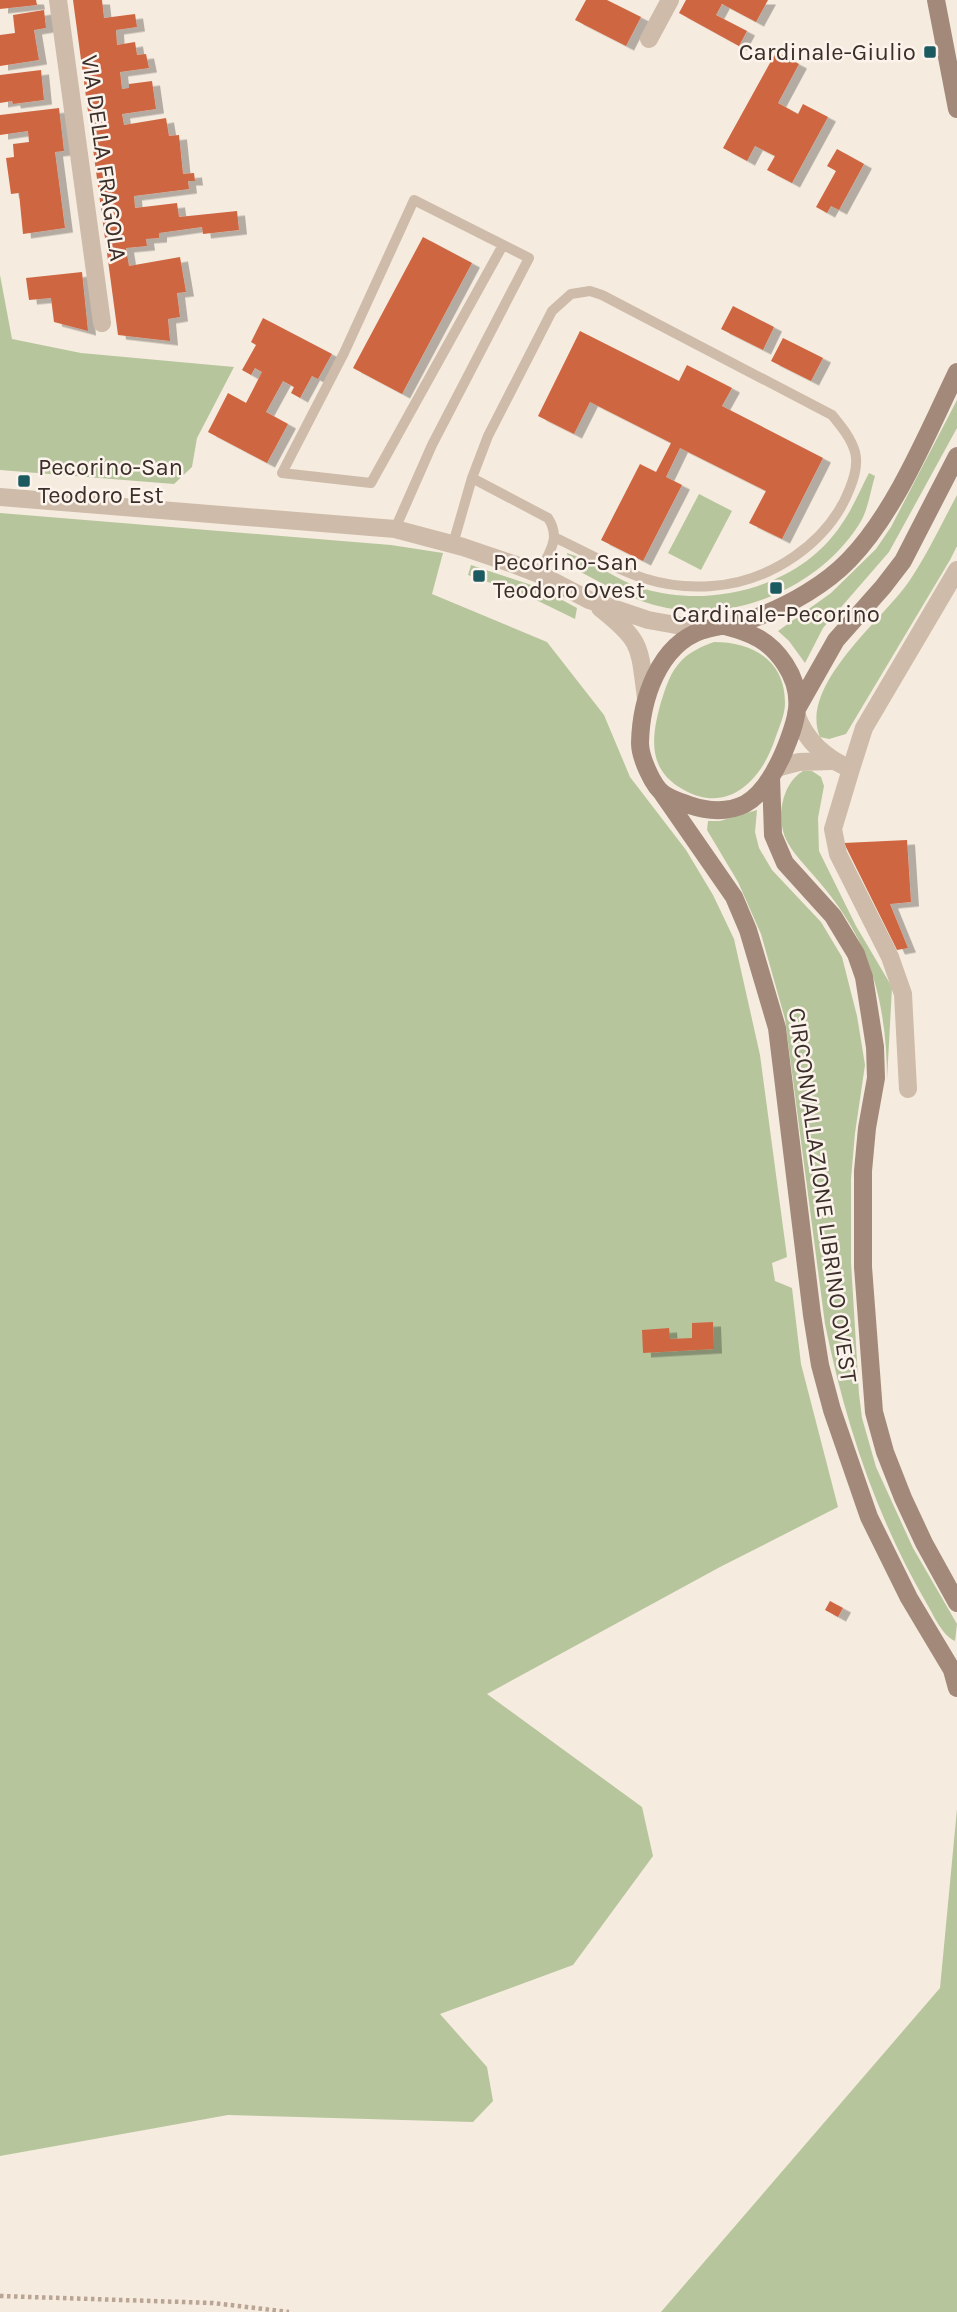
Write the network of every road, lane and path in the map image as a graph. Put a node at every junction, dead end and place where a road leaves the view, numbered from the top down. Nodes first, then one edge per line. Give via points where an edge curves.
1 (58, 0) edge
2 (670, 0) edge
3 (936, 0) edge
4 (649, 39) dead end
5 (957, 109) edge
6 (503, 245) junction
7 (102, 323) dead end
8 (957, 372) edge
9 (957, 456) edge
10 (472, 478) junction
11 (0, 497) edge
12 (395, 529) junction
13 (556, 538) junction
14 (453, 544) junction
15 (957, 570) edge
16 (539, 574) junction
17 (589, 600) junction
18 (725, 626) junction
19 (704, 630) junction
20 (646, 698) junction
21 (797, 710) junction
22 (831, 761) junction
23 (851, 769) junction
24 (774, 773) junction
25 (662, 793) junction
26 (908, 1089) dead end
27 (957, 1603) edge
28 (957, 1688) edge
29 (0, 2296) edge
30 (289, 2312) edge

1 - 7 street, VIA DELLA FRAGOLA
2 - 4 street
3 - 5 main road
6 - 6 lane via 414,200 345,353 282,473 371,483
6 - 12 lane via 529,258 432,445
8 - 18 main road via 869,538 824,582 760,617
9 - 21 main road via 903,561 836,640
10 - 13 lane via 548,518
10 - 13 lane via 488,436 552,311 571,294 590,291 832,415 855,453 853,481 827,529 780,565 733,583 692,586 645,580
10 - 14 lane
11 - 12 street
12 - 14 street
13 - 16 lane
14 - 16 street
15 - 23 street via 864,728
16 - 17 street
17 - 19 street via 648,620
17 - 20 street via 624,627 638,645
18 - 19 main road
18 - 21 main road via 772,646 797,686
19 - 20 main road via 671,652
20 - 25 main road via 640,751
21 - 22 street via 803,733
21 - 24 main road
22 - 23 street
22 - 24 street via 799,762
23 - 26 street via 833,829 838,853 890,957 903,994
24 - 25 main road via 745,804 716,811
24 - 27 main road via 773,835 785,863 833,916 864,977 876,1078 863,1171 864,1279 874,1412 904,1498
25 - 28 main road, CIRCONVALLAZIONE LIBRINO OVEST via 734,897 748,930 777,1028 812,1315 832,1410 869,1517 952,1670
29 - 30 path via 213,2303

